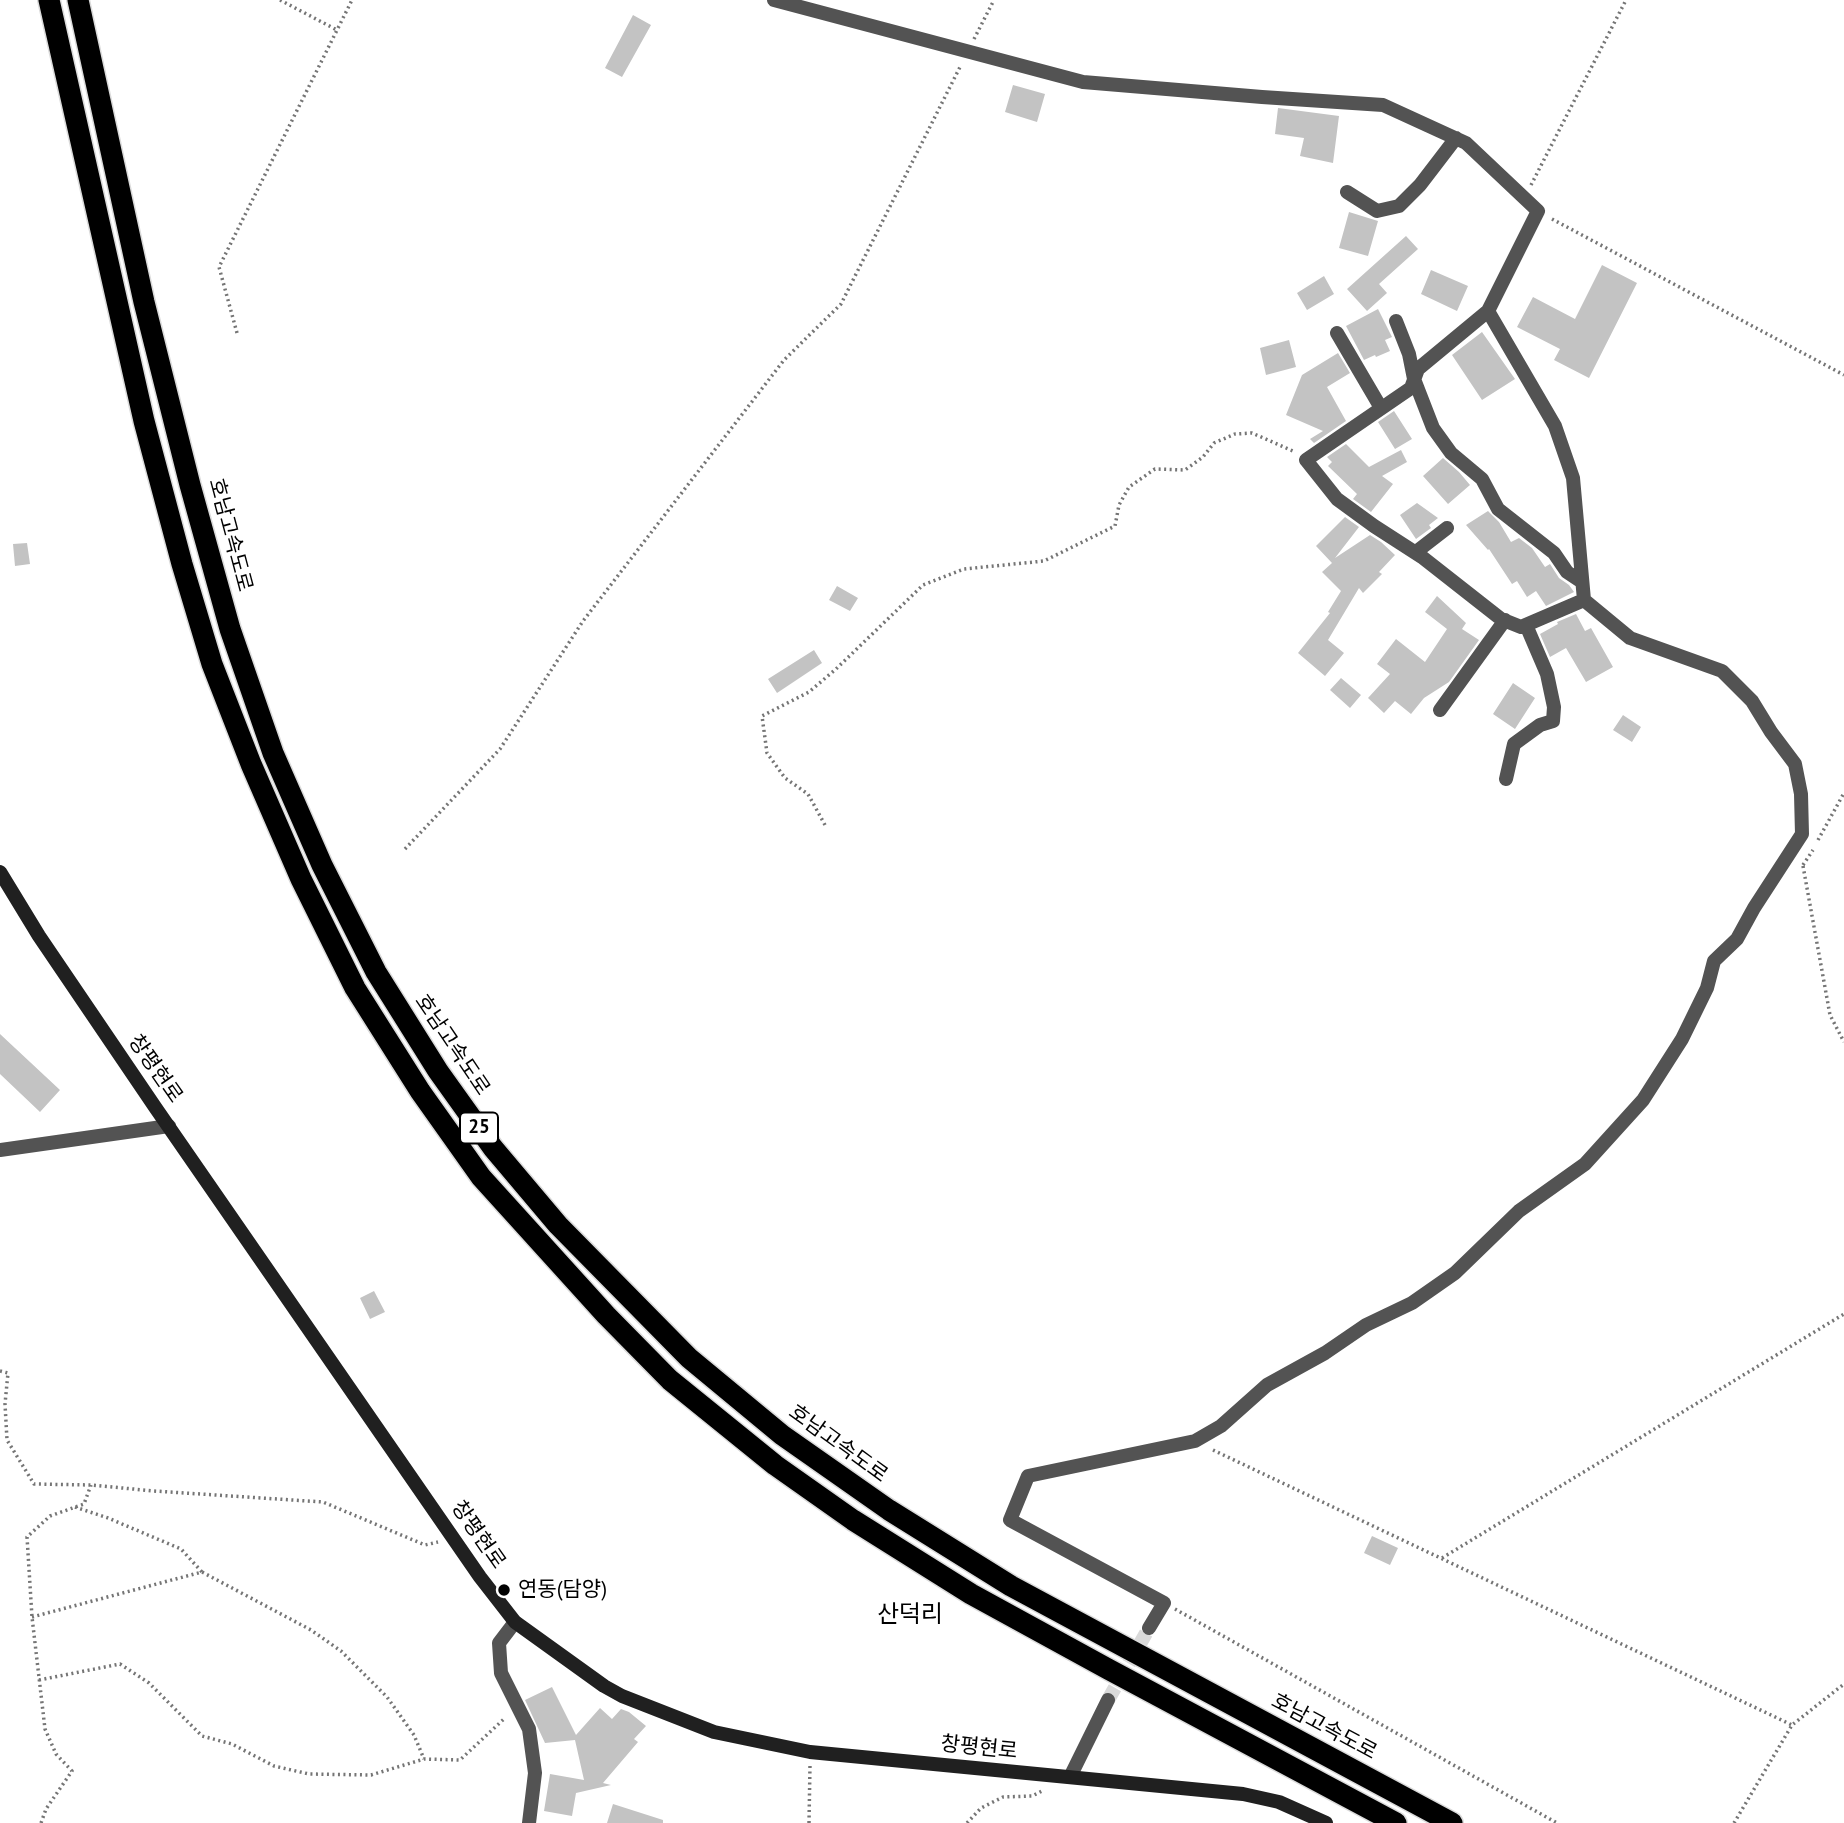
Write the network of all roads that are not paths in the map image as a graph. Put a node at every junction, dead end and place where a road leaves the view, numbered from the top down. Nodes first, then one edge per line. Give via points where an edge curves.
1 (50, 0) edge
2 (78, 0) edge
3 (774, 0) edge
4 (1456, 138) junction
5 (1347, 192) dead end
6 (1488, 311) junction
7 (1396, 321) dead end
8 (1337, 333) dead end
9 (1414, 379) junction
10 (1381, 408) junction
11 (1447, 528) dead end
12 (1416, 552) junction
13 (1582, 582) junction
14 (1584, 600) junction
15 (1504, 620) junction
16 (1526, 625) junction
17 (1440, 710) dead end
18 (1506, 779) dead end
19 (0, 872) edge
20 (170, 1126) junction
21 (0, 1150) edge
22 (514, 1622) junction
23 (1149, 1628) tunnel mouth
24 (1108, 1700) tunnel mouth
25 (1070, 1777) junction
26 (529, 1823) edge
27 (1326, 1823) edge
28 (1396, 1823) edge
29 (1452, 1823) edge

1 - 28 highway, 25 via 144,421 212,664 300,879 355,988 481,1177 670,1380 775,1465 971,1594
2 - 29 highway, 호남고속도로 / 25 via 144,302 190,485 230,629 273,753 322,866 376,972 493,1148 558,1225 689,1358 782,1435 878,1503 1011,1586
3 - 4 street via 1083,82 1383,105
4 - 5 street via 1399,206 1377,211
4 - 6 street via 1538,211
6 - 9 street via 1418,369
6 - 13 street via 1555,425 1573,478
7 - 9 street
8 - 10 street
9 - 10 street
9 - 13 street via 1433,428 1451,453 1482,479 1498,509 1554,553 1567,572
10 - 12 street via 1306,460 1338,499
11 - 12 street
12 - 15 street
13 - 14 street
14 - 16 street
14 - 23 street via 1630,638 1722,671 1752,702 1795,764 1802,834 1737,939 1714,961 1707,988 1682,1039 1643,1100 1585,1164 1518,1211 1455,1273 1412,1303 1267,1385 1221,1426 1195,1441 1028,1476 1010,1520 1164,1603
15 - 16 street via 1521,628
15 - 17 street
16 - 18 street via 1546,674 1553,721 1514,744
19 - 20 main road, 창평현로
20 - 21 street
20 - 22 main road, 창평현로
22 - 25 main road, 창평현로 via 622,1696 714,1732 810,1752
22 - 26 street via 499,1643 501,1673 528,1729 535,1773
24 - 25 street
25 - 27 main road, 창평현로 via 1243,1794 1279,1802

